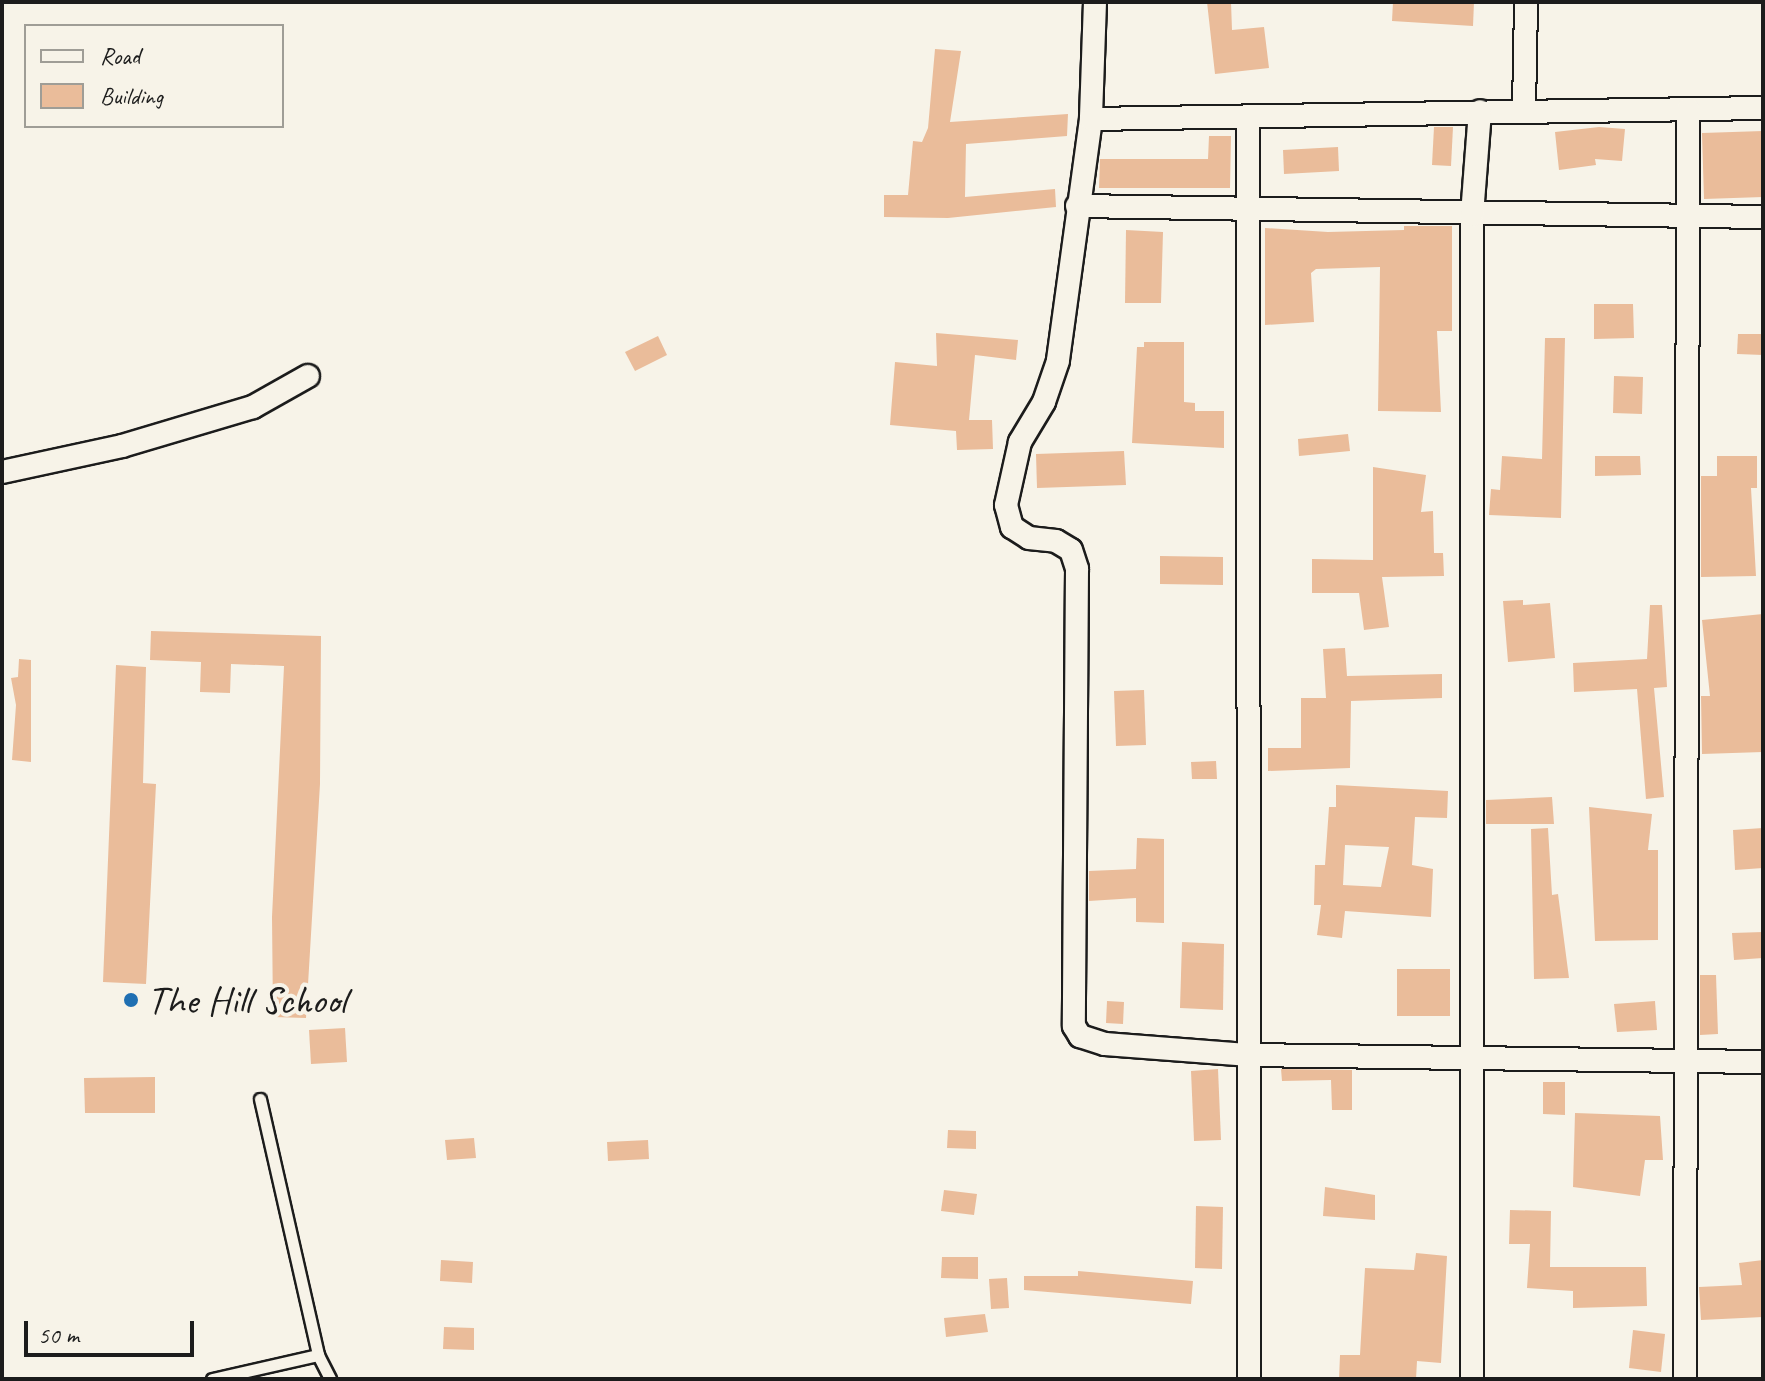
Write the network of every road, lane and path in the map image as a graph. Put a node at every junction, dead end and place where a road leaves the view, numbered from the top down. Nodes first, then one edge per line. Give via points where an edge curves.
1 (1095, 2) edge
2 (1526, 2) edge
3 (1763, 108) edge
4 (1524, 109) junction
5 (1688, 109) junction
6 (1480, 111) junction
7 (1248, 118) junction
8 (1091, 119) junction
9 (1077, 206) junction
10 (1249, 211) junction
11 (1689, 213) junction
12 (1472, 215) junction
13 (1763, 217) edge
14 (308, 376) dead end
15 (2, 472) edge
16 (1247, 1055) junction
17 (1468, 1055) junction
18 (1682, 1062) junction
19 (1763, 1062) edge
20 (260, 1099) dead end
21 (318, 1355) junction
22 (212, 1379) edge
23 (330, 1379) edge
24 (1249, 1379) edge
25 (1472, 1379) edge
26 (1685, 1379) edge

1 - 8 street
2 - 4 street
3 - 5 street
4 - 5 street
4 - 6 street
5 - 11 street
6 - 7 street
6 - 12 street
7 - 8 street
7 - 10 street
8 - 9 street
9 - 10 street
9 - 16 street via 1073,274 1058,361 1044,402 1020,442 1006,505 1012,527 1029,538 1056,541 1071,550 1077,569 1074,1026 1080,1036 1105,1044
10 - 12 street
10 - 16 street
11 - 12 street
11 - 13 street
11 - 18 street
12 - 17 street
14 - 15 street via 253,407 122,446
16 - 17 street
16 - 24 street
17 - 18 street
17 - 25 street
18 - 19 street
18 - 26 street
20 - 21 lane
21 - 22 lane
21 - 23 lane

